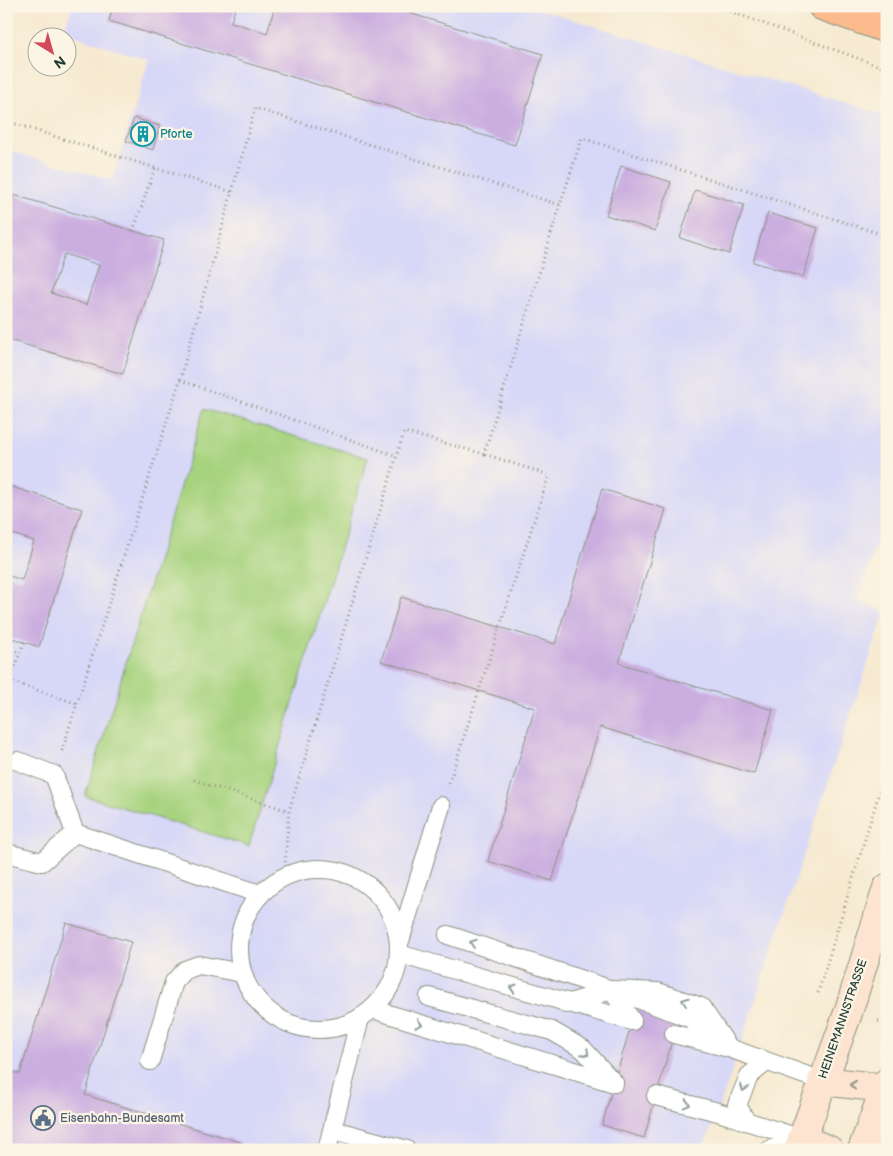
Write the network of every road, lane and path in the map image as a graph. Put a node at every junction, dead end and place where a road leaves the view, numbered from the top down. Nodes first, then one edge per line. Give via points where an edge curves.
1 (716, 6) edge
2 (822, 6) edge
3 (887, 29) edge
4 (887, 69) edge
5 (6, 121) edge
6 (155, 168) junction
7 (232, 192) junction
8 (560, 205) junction
9 (133, 231) dead end
10 (887, 236) edge
11 (180, 380) junction
12 (484, 454) junction
13 (397, 456) junction
14 (24, 642) dead end
15 (6, 649) edge
16 (20, 652) junction
17 (78, 704) junction
18 (18, 762) dead end
19 (887, 767) edge
20 (54, 775) junction
21 (194, 780) dead end
22 (442, 806) joint
23 (289, 811) junction
24 (75, 833) junction
25 (6, 853) edge
26 (284, 877) junction
27 (887, 888) edge
28 (260, 894) junction
29 (448, 935) dead end
30 (399, 949) junction
31 (242, 972) junction
32 (612, 990) junction
33 (818, 994) dead end
34 (429, 997) dead end
35 (566, 1004) junction
36 (366, 1014) junction
37 (674, 1034) dead end
38 (706, 1042) junction
39 (728, 1048) junction
40 (150, 1061) dead end
41 (766, 1062) junction
42 (822, 1081) junction
43 (886, 1085) edge
44 (656, 1096) dead end
45 (746, 1121) junction
46 (333, 1130) junction
47 (800, 1145) edge
48 (328, 1150) edge
49 (407, 1150) edge
50 (769, 1150) edge
51 (828, 1150) edge
52 (862, 1150) edge

1 - 4 path
2 - 3 main road
5 - 6 path
6 - 7 path
6 - 9 path
7 - 8 path via 255,108
7 - 11 path
8 - 10 path via 582,138
8 - 12 path
11 - 13 path
11 - 17 path
12 - 13 path via 404,432
12 - 22 path via 549,475
13 - 23 path
14 - 16 path
15 - 16 path
16 - 17 path via 10,681
17 - 20 path
18 - 20 lane
19 - 33 path
20 - 24 lane
21 - 23 path
22 - 30 lane
23 - 26 path
24 - 25 lane via 42,862
24 - 28 lane
26 - 28 lane
26 - 30 lane via 307,870 326,869 364,883 378,894 395,922
27 - 42 main road, HEINEMANNSTRASSE via 848,1013
28 - 31 lane via 251,906 239,937
32 -> 29 lane
35 -> 30 lane
30 - 36 lane via 396,971 389,987
31 - 36 lane via 262,1006 280,1020 296,1026 336,1028
31 - 40 lane via 199,965 185,970 174,982
32 - 35 lane
32 - 35 lane via 632,1021
32 - 38 lane via 692,1019
39 -> 32 lane via 701,1007 658,992
34 - 36 lane via 552,1031 583,1049 614,1083
36 - 46 lane
37 - 38 lane
38 - 39 lane
39 - 41 lane
41 - 42 lane
41 -> 45 lane via 749,1076 738,1105
43 -> 42 main road
42 - 47 main road, HEINEMANNSTRASSE
43 - 52 main road
44 -> 45 lane
45 - 47 lane
46 - 48 lane
46 - 49 lane
47 - 50 lane
47 - 51 main road

